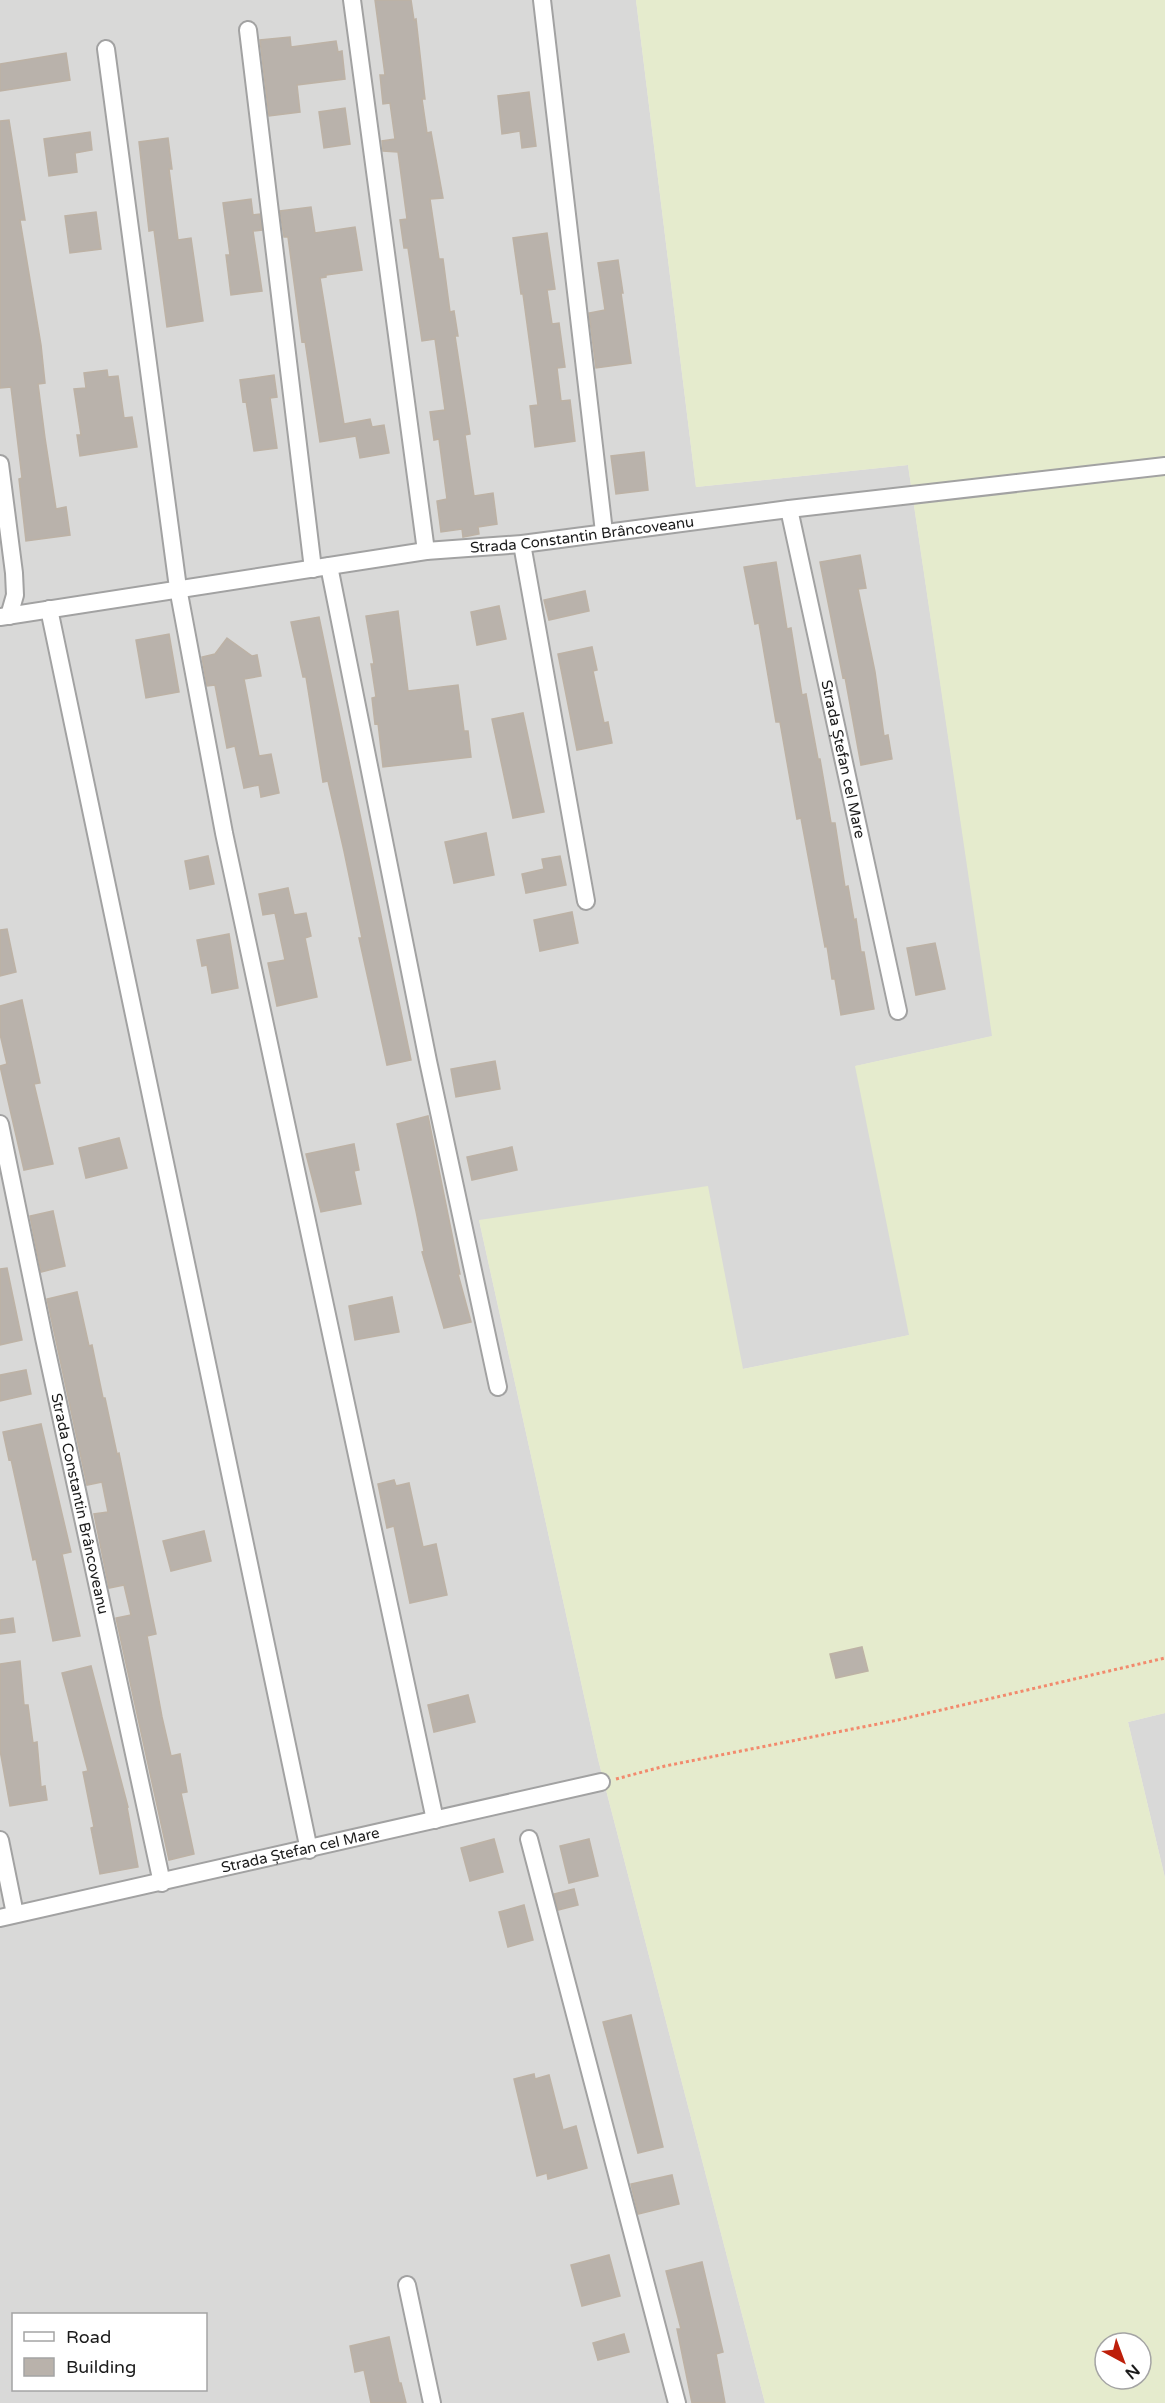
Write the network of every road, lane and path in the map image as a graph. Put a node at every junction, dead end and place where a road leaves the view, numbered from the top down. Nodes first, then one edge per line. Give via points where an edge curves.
1 (352, 0) edge
2 (542, 0) edge
3 (248, 30) dead end
4 (106, 49) dead end
5 (0, 464) edge
6 (1165, 466) edge
7 (789, 509) junction
8 (4, 530) edge
9 (604, 532) junction
10 (522, 544) junction
11 (426, 551) junction
12 (321, 568) junction
13 (178, 588) junction
14 (49, 609) junction
15 (5, 616) edge
16 (586, 901) dead end
17 (898, 1011) dead end
18 (0, 1124) edge
19 (498, 1387) dead end
20 (1165, 1658) edge
21 (601, 1782) joint
22 (435, 1820) junction
23 (529, 1839) dead end
24 (0, 1840) edge
25 (309, 1850) junction
26 (162, 1883) junction
27 (7, 1916) edge
28 (407, 2285) dead end
29 (432, 2403) edge
30 (677, 2403) edge

1 - 11 street
2 - 9 street
3 - 12 street
4 - 13 street
5 - 8 street
6 - 7 street, Strada Constantin Brâncoveanu
7 - 9 street, Strada Constantin Brâncoveanu
7 - 17 street, Strada Ștefan cel Mare
8 - 15 street via 15,596
9 - 10 street, Strada Constantin Brâncoveanu
10 - 11 street, Strada Constantin Brâncoveanu
10 - 16 street
11 - 12 street, Strada Constantin Brâncoveanu
12 - 13 street, Strada Constantin Brâncoveanu
12 - 19 street
13 - 14 street, Strada Constantin Brâncoveanu
13 - 22 street via 224,833
14 - 15 street, Strada Constantin Brâncoveanu
14 - 25 street
18 - 26 street, Strada Constantin Brâncoveanu
20 - 21 path via 898,1720
21 - 22 street, Strada Ștefan cel Mare
22 - 25 street, Strada Ștefan cel Mare
23 - 30 street
24 - 27 street
25 - 26 street, Strada Ștefan cel Mare
26 - 27 street, Strada Ștefan cel Mare
28 - 29 street

